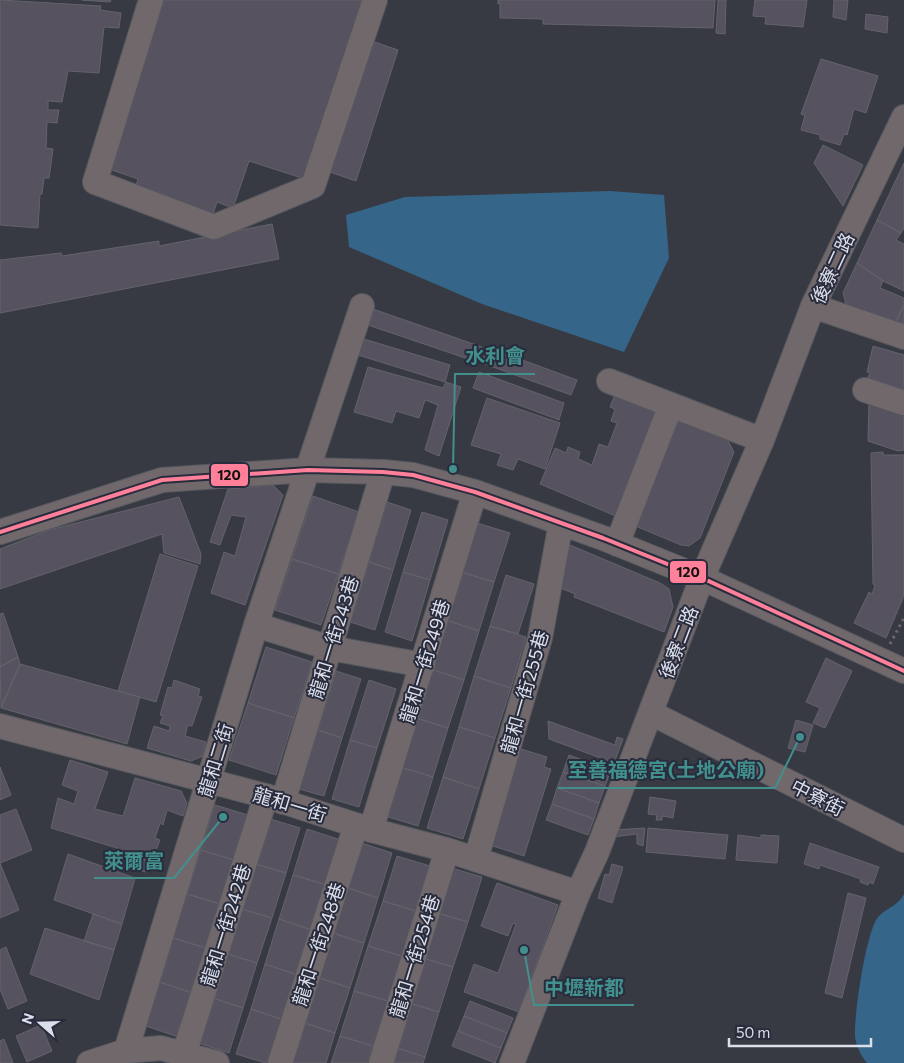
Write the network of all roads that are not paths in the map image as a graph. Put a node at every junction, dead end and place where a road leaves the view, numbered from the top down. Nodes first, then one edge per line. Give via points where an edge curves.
1 (150, 0) edge
2 (376, 0) edge
3 (904, 117) edge
4 (362, 306) dead end
5 (813, 306) junction
6 (904, 337) edge
7 (609, 381) dead end
8 (865, 390) dead end
9 (904, 403) edge
10 (671, 405) junction
11 (762, 440) junction
12 (308, 470) junction
13 (382, 472) junction
14 (475, 492) junction
15 (561, 523) junction
16 (0, 532) edge
17 (617, 544) junction
18 (702, 578) junction
19 (256, 625) junction
20 (330, 648) junction
21 (423, 665) junction
22 (904, 671) edge
23 (651, 713) junction
24 (0, 726) edge
25 (208, 780) junction
26 (274, 799) junction
27 (364, 827) junction
28 (904, 840) edge
29 (447, 850) junction
30 (476, 859) junction
31 (578, 893) junction
32 (126, 1051) junction
33 (184, 1054) junction
34 (89, 1063) edge
35 (217, 1063) edge
36 (280, 1063) edge
37 (381, 1063) edge
38 (512, 1063) edge

1 - 2 street via 95,182 214,227 313,186
3 - 5 street, 後寮二路
4 - 12 street, 龍和二街
5 - 6 street
5 - 11 street, 後寮二路
7 - 10 street
8 - 9 street
10 - 11 street
10 - 17 street
11 - 18 street, 後寮二路
12 - 13 street
12 - 16 street via 162,480
12 - 19 street, 龍和二街
13 - 14 street via 413,475
13 - 20 street, 龍和一街243巷
14 - 15 street
14 - 21 street, 龍和一街249巷
15 - 17 street
15 - 30 street, 龍和一街255巷 via 540,638
17 - 18 street
18 - 22 street
18 - 23 street, 後寮二路
19 - 20 street
19 - 25 street, 龍和二街
20 - 21 street
20 - 26 street, 龍和一街243巷
21 - 27 street, 龍和一街249巷
23 - 28 street, 中寮街
23 - 31 street, 後寮二路
24 - 25 street, 龍和一街
25 - 26 street, 龍和一街
25 - 32 street, 龍和二街
26 - 27 street, 龍和一街
26 - 33 street, 龍和一街242巷
27 - 29 street, 龍和一街
27 - 36 street, 龍和一街248巷
29 - 30 street, 龍和一街
29 - 37 street, 龍和一街254巷
30 - 31 street, 龍和一街
31 - 38 street, 後寮二路
32 - 33 street via 161,1048
32 - 34 street
33 - 35 street

